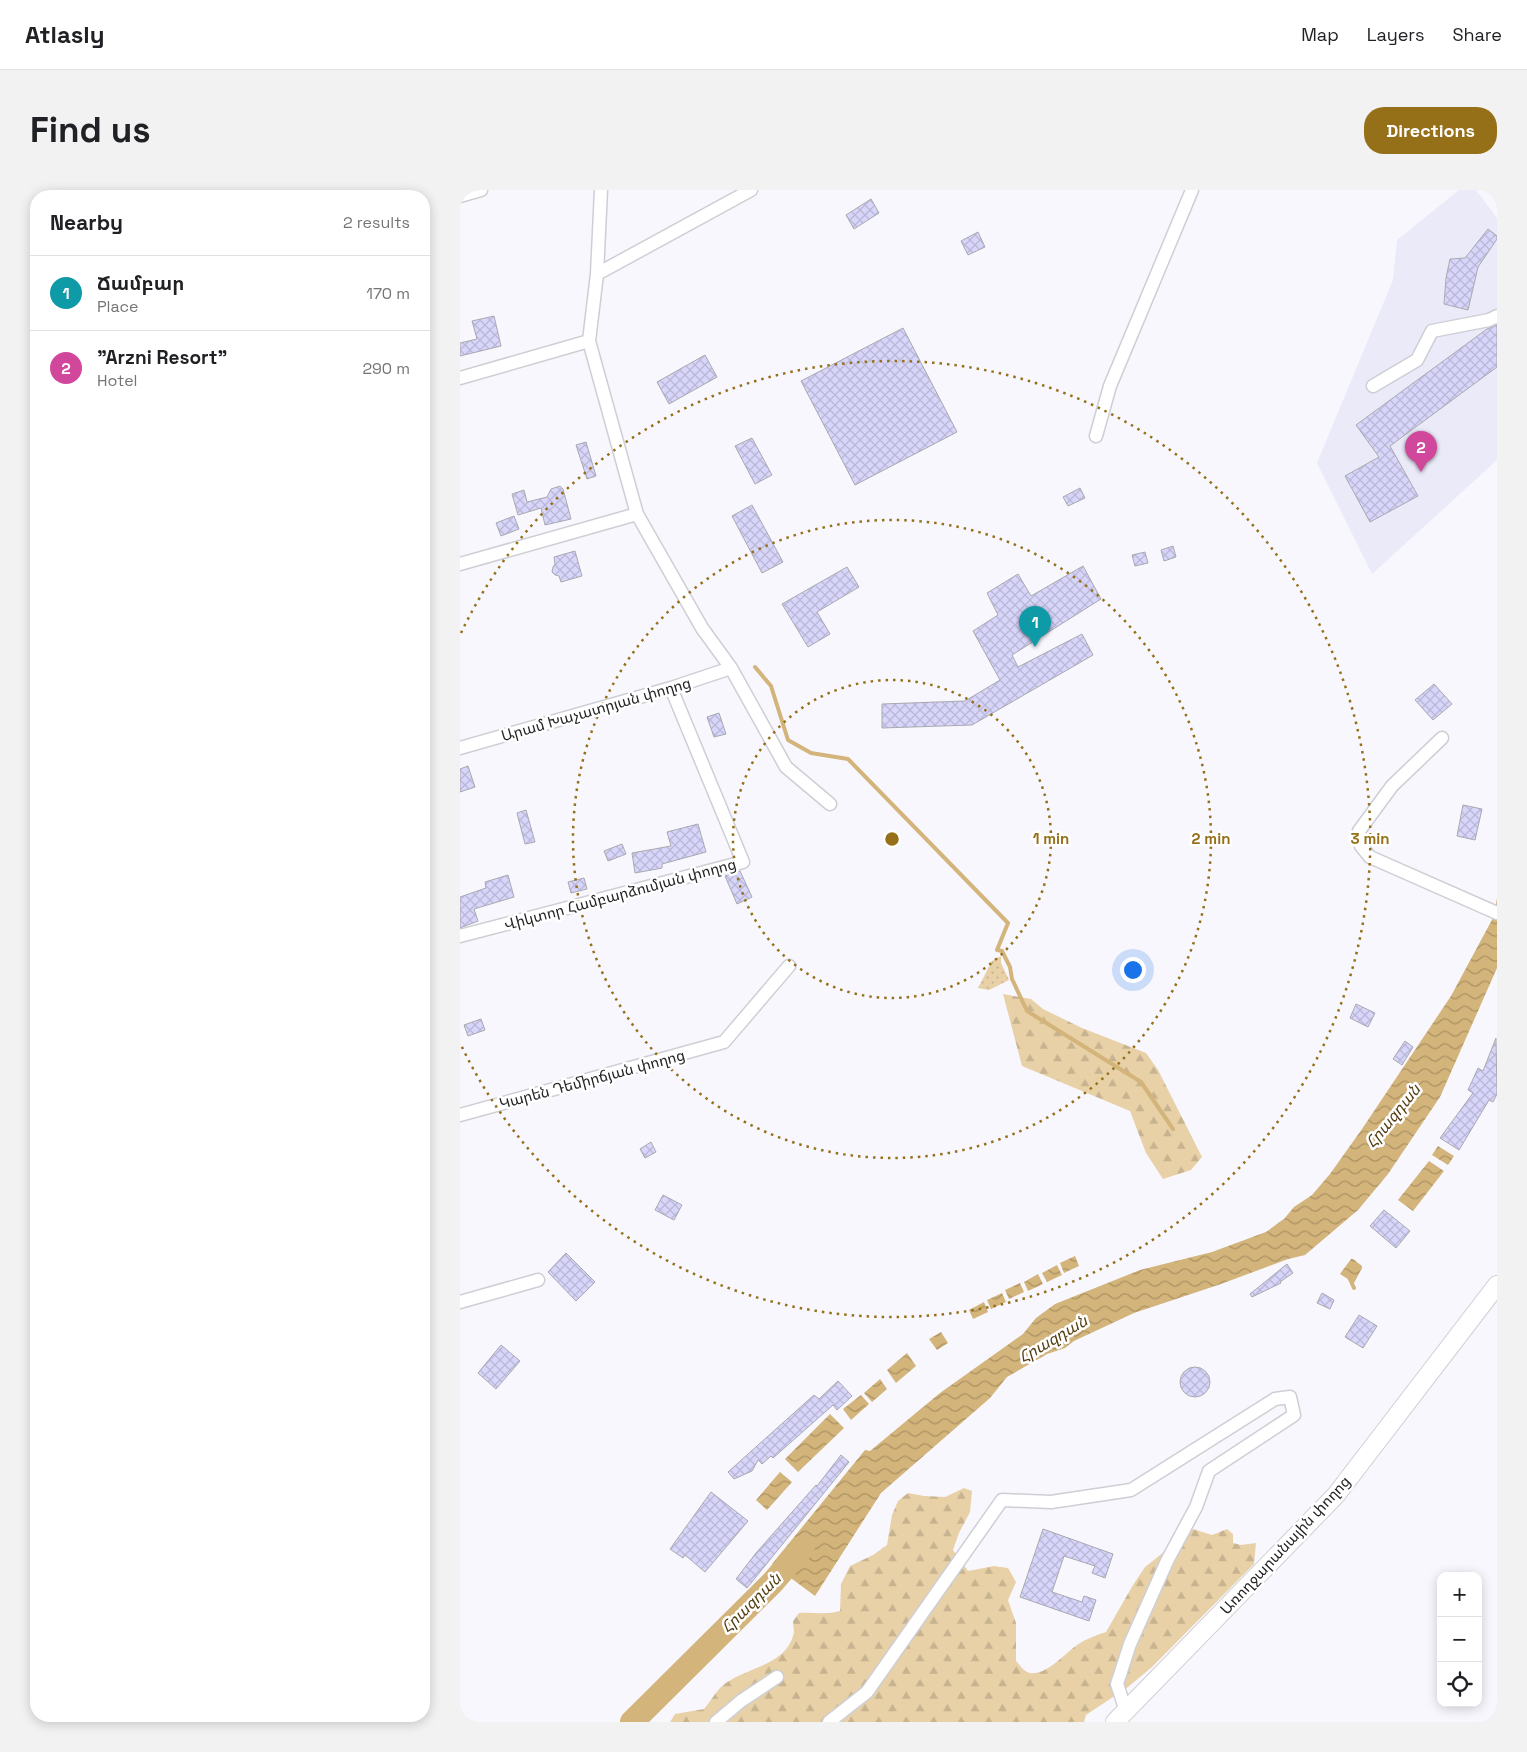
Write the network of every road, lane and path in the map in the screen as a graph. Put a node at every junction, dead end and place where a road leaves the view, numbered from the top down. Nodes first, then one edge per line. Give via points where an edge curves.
1 (481, 190) edge
2 (600, 190) edge
3 (752, 190) edge
4 (1192, 190) edge
5 (460, 196) edge
6 (597, 274) junction
7 (1497, 316) edge
8 (589, 341) junction
9 (460, 378) edge
10 (1374, 386) dead end
11 (1096, 436) dead end
12 (637, 514) junction
13 (460, 564) edge
14 (731, 668) junction
15 (671, 688) junction
16 (1442, 738) dead end
17 (460, 748) edge
18 (830, 804) dead end
19 (1496, 912) edge
20 (460, 936) edge
21 (790, 966) dead end
22 (460, 1115) edge
23 (538, 1280) dead end
24 (1497, 1285) edge
25 (460, 1302) edge
26 (777, 1677) dead end
27 (1121, 1716) edge
28 (716, 1722) edge
29 (830, 1722) edge

1 - 5 street
2 - 6 street
3 - 6 street
4 - 11 street via 1110,386
6 - 8 street
7 - 10 street via 1432,331 1417,360
8 - 9 street
8 - 12 street
12 - 13 street
12 - 14 street via 702,628
14 - 15 street, Արամ Խաչատրյան փողոց
14 - 18 street via 786,767
15 - 17 street, Արամ Խաչատրյան փողոց
15 - 20 street, Վիկտոր Համբարձումյան փողոց via 743,862
16 - 19 street via 1392,786 1359,832 1361,846 1370,857
21 - 22 street, Կարեն Դեմիրճյան փողոց via 724,1042
23 - 25 street
24 - 27 main road, Առողջարանային փողոց via 1336,1495
26 - 28 street
27 - 29 street via 1117,1684 1130,1644 1167,1561 1196,1507 1209,1471 1294,1415 1290,1397 1275,1400 1131,1490 1051,1502 1002,1500 867,1692

